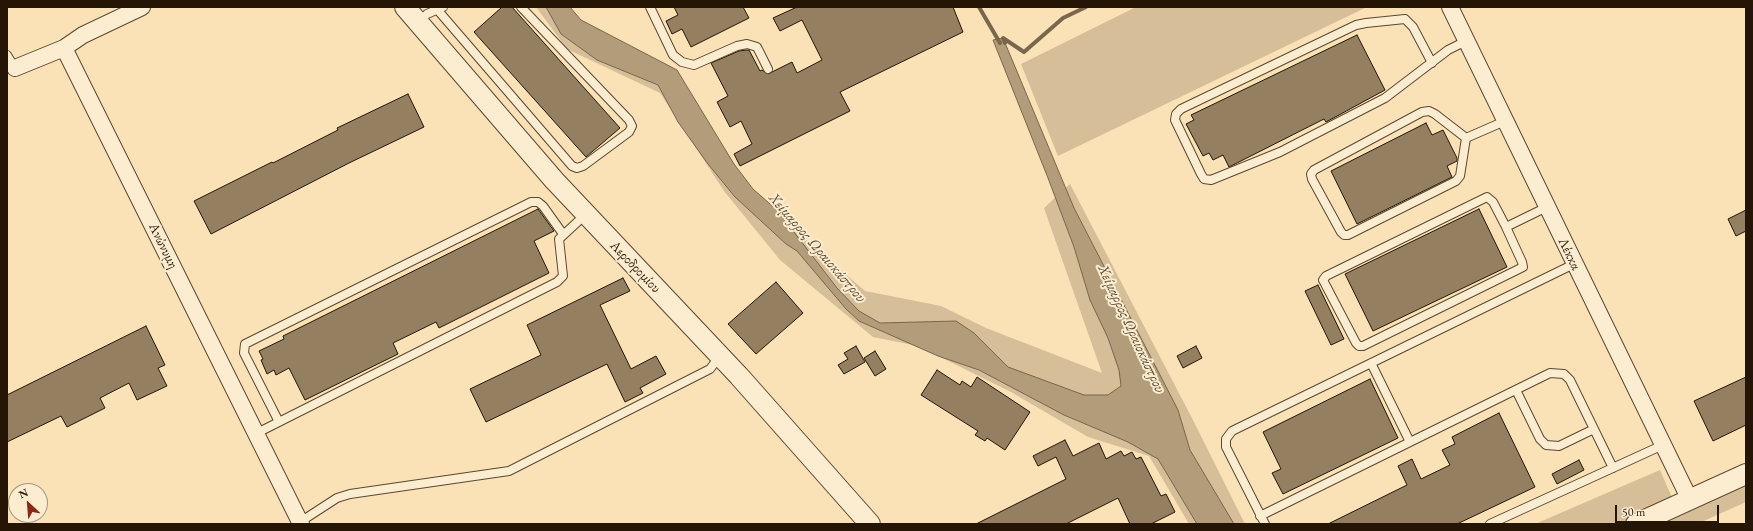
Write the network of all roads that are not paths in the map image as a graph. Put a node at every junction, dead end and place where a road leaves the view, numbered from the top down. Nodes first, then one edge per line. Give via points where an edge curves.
1 (142, 7) edge
2 (404, 7) edge
3 (521, 7) edge
4 (650, 7) edge
5 (1450, 7) edge
6 (438, 8) edge
7 (418, 22) junction
8 (1466, 40) junction
9 (64, 48) junction
10 (11, 61) edge
11 (1432, 63) junction
12 (768, 69) dead end
13 (1505, 121) junction
14 (1466, 138) junction
15 (1547, 208) junction
16 (585, 215) junction
17 (1506, 227) junction
18 (563, 234) junction
19 (1574, 264) junction
20 (720, 356) junction
21 (1371, 363) junction
22 (1516, 390) junction
23 (278, 422) junction
24 (1594, 429) junction
25 (255, 434) junction
26 (1410, 442) junction
27 (1663, 446) junction
28 (1613, 468) junction
29 (1746, 474) edge
30 (1690, 500) junction
31 (1260, 516) junction
32 (300, 523) edge
33 (870, 524) edge
34 (1265, 524) edge
35 (1490, 524) edge
36 (1636, 524) edge

1 - 9 street via 83,35
2 - 7 street, Αεροδρομίου
3 - 6 lane via 632,126 629,132 583,166 572,166
4 - 12 lane via 673,55 682,62 694,65 747,44 757,47
5 - 8 street, Λέκκα
6 - 7 lane
7 - 16 street, Αεροδρομίου
8 - 11 lane
8 - 13 street, Λέκκα
9 - 10 street
9 - 25 street, Ανώνυμη
11 - 11 lane via 1385,98 1280,152 1211,180 1204,179 1175,120 1181,108 1356,25 1405,19
13 - 14 lane
13 - 15 street, Λέκκα
14 - 14 lane via 1435,114 1429,111 1422,112 1314,170 1311,174 1312,179 1340,232 1348,235 1456,180 1460,176
15 - 17 lane
15 - 19 street, Λέκκα
16 - 18 lane
16 - 20 street, Αεροδρομίου
17 - 17 lane via 1493,202 1487,197 1326,276 1323,280 1356,342 1363,346 1523,267
18 - 23 lane via 559,239 563,276 557,282
18 - 23 lane via 543,206 538,202 531,202 245,344 244,353
19 - 21 lane
19 - 27 street, Λέκκα
20 - 32 lane via 710,369 509,471 350,494 337,498
20 - 33 street, Αεροδρομίου
21 - 26 lane
21 - 31 lane via 1232,431 1226,439 1226,447
22 - 24 lane via 1550,373 1564,374 1570,380
22 - 24 lane via 1546,446 1559,446
22 - 26 lane
23 - 25 lane
24 - 28 lane
25 - 32 street, Ανώνυμη
26 - 31 lane
27 - 28 lane
27 - 30 street, Λέκκα
28 - 35 lane
29 - 30 street
30 - 36 street
31 - 34 lane

